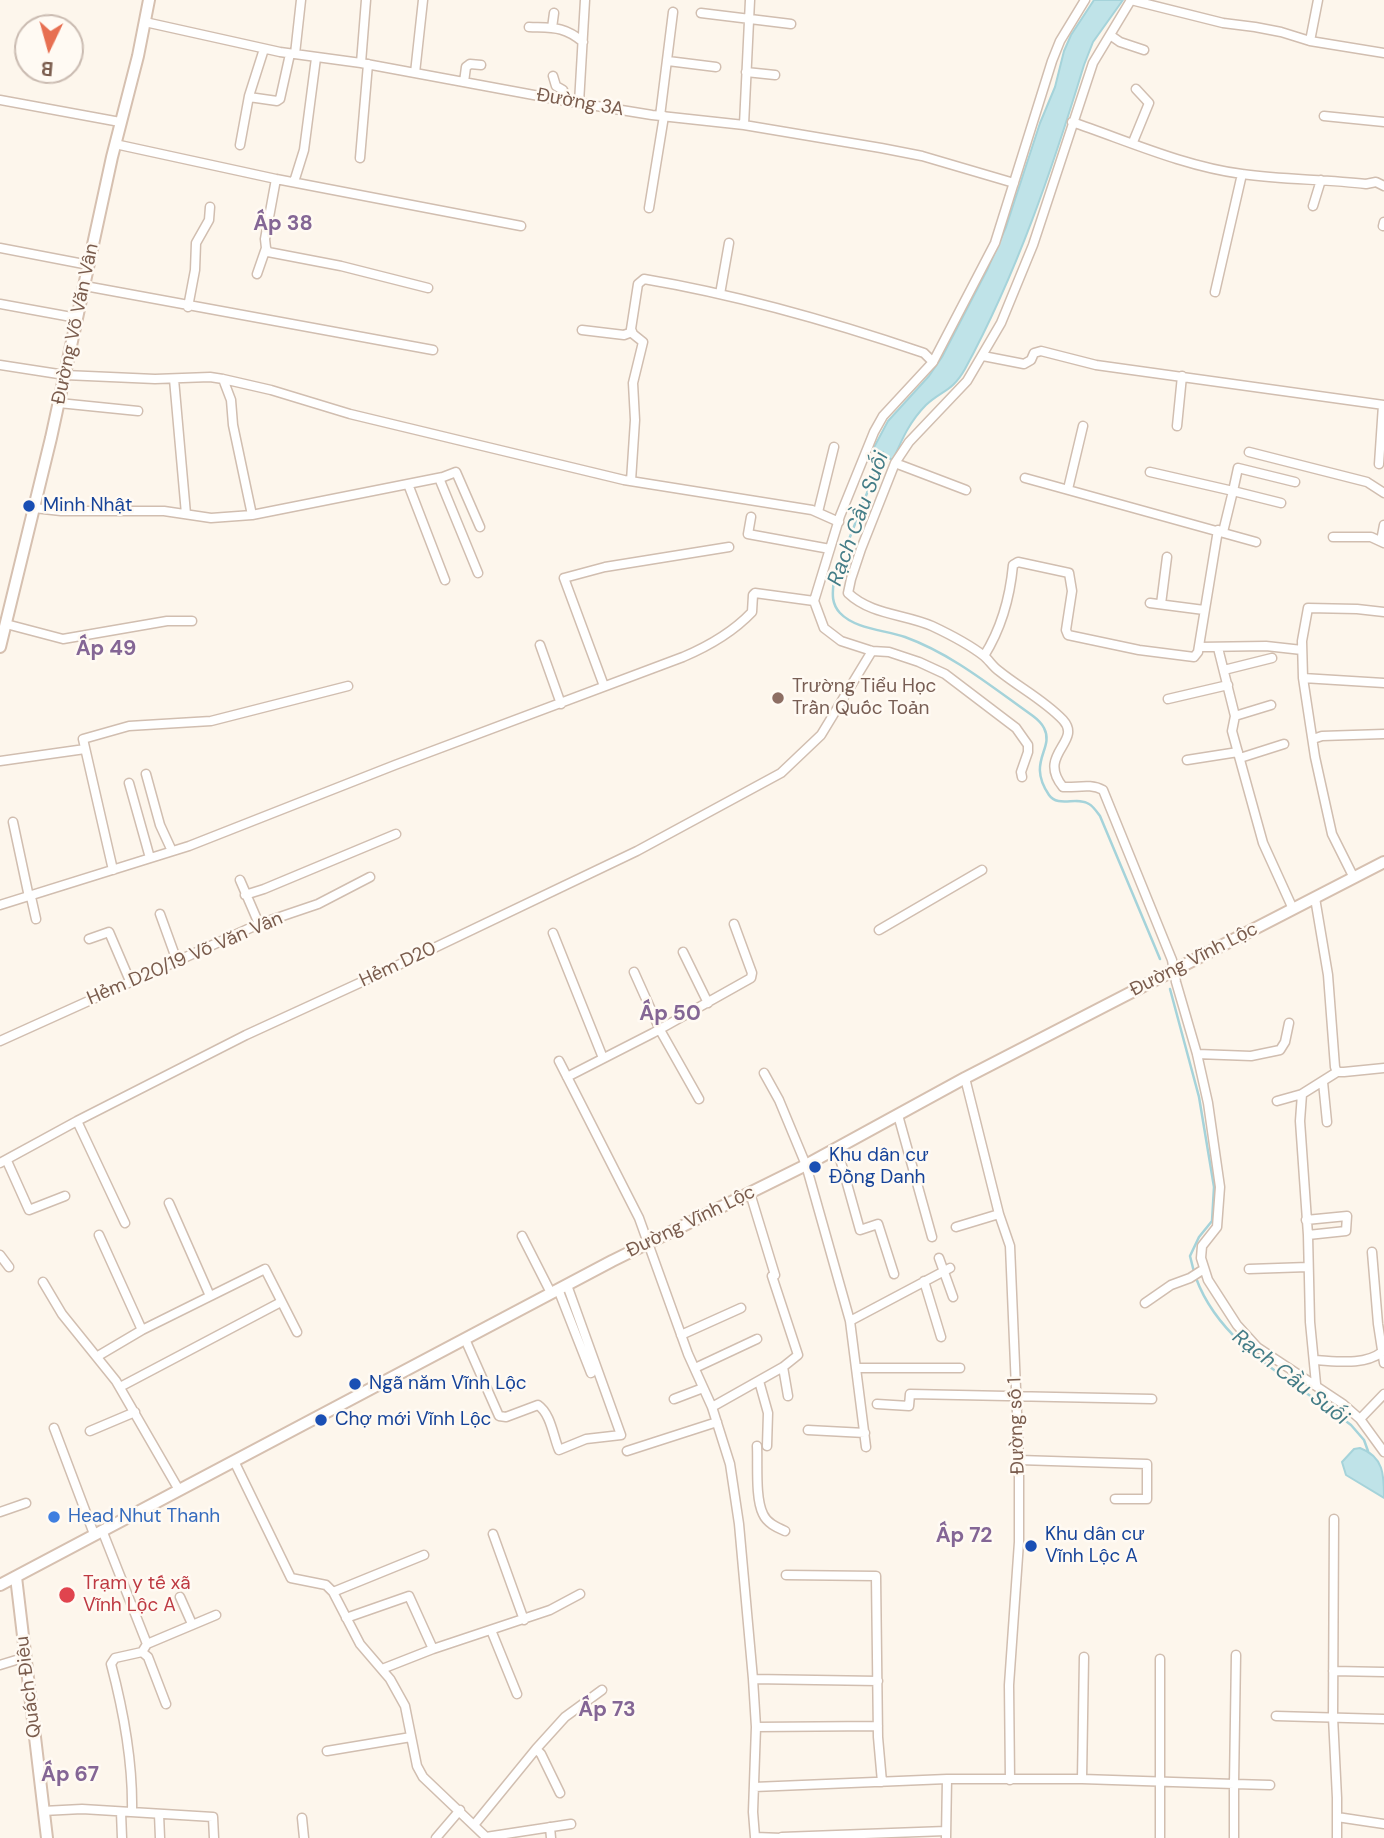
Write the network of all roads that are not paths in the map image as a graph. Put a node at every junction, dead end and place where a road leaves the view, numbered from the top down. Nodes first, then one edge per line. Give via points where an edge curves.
1 (149, 0) edge
2 (301, 0) edge
3 (366, 0) edge
4 (423, 0) edge
5 (585, 0) edge
6 (750, 0) edge
7 (1085, 0) edge
8 (1131, 0) edge
9 (1318, 0) edge
10 (673, 12) dead end
11 (554, 13) dead end
12 (701, 13) dead end
13 (749, 20) junction
14 (145, 22) junction
15 (791, 24) dead end
16 (529, 27) dead end
17 (552, 27) junction
18 (1110, 35) junction
19 (1310, 41) junction
20 (583, 42) junction
21 (264, 49) junction
22 (1144, 50) dead end
23 (1384, 53) edge
24 (293, 54) junction
25 (316, 58) junction
26 (668, 61) junction
27 (364, 64) junction
28 (481, 65) dead end
29 (716, 67) dead end
30 (746, 72) junction
31 (415, 73) junction
32 (775, 75) dead end
33 (553, 76) dead end
34 (464, 82) junction
35 (1136, 89) dead end
36 (249, 97) junction
37 (0, 100) edge
38 (566, 101) junction
39 (579, 103) junction
40 (662, 116) junction
41 (1324, 116) dead end
42 (1384, 121) edge
43 (120, 122) junction
44 (1072, 122) junction
45 (744, 125) junction
46 (1133, 142) junction
47 (115, 144) junction
48 (240, 145) dead end
49 (360, 158) dead end
50 (1242, 174) junction
51 (276, 179) junction
52 (1321, 180) junction
53 (294, 182) junction
54 (1014, 183) junction
55 (1384, 186) edge
56 (1313, 206) dead end
57 (210, 207) dead end
58 (649, 208) dead end
59 (521, 226) dead end
60 (729, 243) dead end
61 (0, 248) edge
62 (266, 248) junction
63 (89, 265) junction
64 (257, 274) dead end
65 (85, 286) junction
66 (428, 288) dead end
67 (1215, 292) dead end
68 (720, 293) junction
69 (0, 304) edge
70 (188, 307) junction
71 (77, 318) junction
72 (582, 330) dead end
73 (632, 332) junction
74 (433, 350) dead end
75 (983, 356) junction
76 (933, 362) junction
77 (0, 365) edge
78 (65, 375) junction
79 (1182, 376) junction
80 (174, 379) junction
81 (223, 379) junction
82 (59, 403) junction
83 (1384, 405) edge
84 (138, 411) dead end
85 (1083, 426) dead end
86 (1177, 426) dead end
87 (834, 447) dead end
88 (1249, 452) dead end
89 (895, 463) junction
90 (1379, 464) dead end
91 (1150, 472) dead end
92 (439, 478) junction
93 (1025, 478) dead end
94 (631, 481) junction
95 (1295, 482) dead end
96 (408, 484) junction
97 (1068, 489) junction
98 (966, 491) dead end
99 (1233, 491) junction
100 (1384, 493) edge
101 (1281, 503) dead end
102 (34, 508) junction
103 (818, 512) junction
104 (186, 514) junction
105 (252, 515) junction
106 (751, 517) dead end
107 (839, 522) junction
108 (1384, 525) edge
109 (480, 527) dead end
110 (1220, 531) junction
111 (1333, 537) dead end
112 (1256, 542) dead end
113 (1383, 542) edge
114 (729, 547) dead end
115 (830, 549) junction
116 (1167, 557) dead end
117 (478, 573) dead end
118 (445, 580) dead end
119 (814, 601) junction
120 (1150, 603) dead end
121 (1161, 604) junction
122 (1204, 610) junction
123 (1384, 612) edge
124 (192, 621) dead end
125 (6, 624) junction
126 (540, 645) dead end
127 (0, 647) edge
128 (1199, 647) junction
129 (1218, 648) junction
130 (1302, 650) junction
131 (872, 651) junction
132 (984, 656) junction
133 (1272, 658) dead end
134 (1224, 670) junction
135 (1303, 678) junction
136 (1384, 683) edge
137 (1228, 685) junction
138 (348, 686) dead end
139 (604, 687) junction
140 (1168, 699) dead end
141 (561, 704) junction
142 (1271, 705) dead end
143 (1235, 716) junction
144 (1384, 734) edge
145 (1313, 739) junction
146 (1284, 744) dead end
147 (85, 749) junction
148 (1239, 755) junction
149 (1187, 760) dead end
150 (0, 761) edge
151 (146, 774) dead end
152 (1023, 777) dead end
153 (129, 783) dead end
154 (13, 822) dead end
155 (396, 834) dead end
156 (172, 851) junction
157 (150, 858) junction
158 (1384, 862) edge
159 (113, 870) junction
160 (982, 870) dead end
161 (370, 877) dead end
162 (1354, 878) junction
163 (240, 880) dead end
164 (246, 895) junction
165 (30, 897) junction
166 (1315, 898) junction
167 (0, 905) edge
168 (1293, 909) junction
169 (160, 914) dead end
170 (36, 919) dead end
171 (259, 924) junction
172 (734, 924) dead end
173 (879, 930) dead end
174 (553, 933) dead end
175 (89, 939) dead end
176 (683, 952) dead end
177 (177, 961) junction
178 (1174, 970) junction
179 (634, 972) dead end
180 (130, 981) junction
181 (708, 1003) junction
182 (1289, 1023) dead end
183 (660, 1030) junction
184 (0, 1041) edge
185 (1197, 1054) junction
186 (603, 1058) junction
187 (559, 1060) dead end
188 (1384, 1068) edge
189 (1338, 1072) junction
190 (764, 1073) dead end
191 (567, 1077) junction
192 (965, 1077) junction
193 (1323, 1082) junction
194 (1302, 1094) junction
195 (699, 1098) dead end
196 (1277, 1101) dead end
197 (898, 1115) junction
198 (77, 1121) junction
199 (1327, 1122) dead end
200 (837, 1148) junction
201 (4, 1162) edge
202 (806, 1165) junction
203 (750, 1193) junction
204 (65, 1196) dead end
205 (169, 1203) dead end
206 (999, 1214) junction
207 (1306, 1220) junction
208 (125, 1223) dead end
209 (956, 1227) dead end
210 (1308, 1235) junction
211 (100, 1236) dead end
212 (522, 1236) dead end
213 (932, 1237) dead end
214 (648, 1243) junction
215 (1373, 1252) dead end
216 (0, 1255) edge
217 (939, 1258) dead end
218 (9, 1266) dead end
219 (1384, 1266) edge
220 (1308, 1267) junction
221 (1374, 1267) junction
222 (947, 1269) junction
223 (1249, 1269) dead end
224 (1201, 1271) junction
225 (894, 1274) dead end
226 (924, 1281) junction
227 (43, 1282) dead end
228 (559, 1289) junction
229 (210, 1296) junction
230 (953, 1297) dead end
231 (281, 1302) junction
232 (1145, 1303) dead end
233 (741, 1308) dead end
234 (850, 1321) junction
235 (1381, 1329) edge
236 (142, 1330) junction
237 (297, 1332) dead end
238 (681, 1335) junction
239 (941, 1337) dead end
240 (465, 1339) junction
241 (757, 1339) dead end
242 (1382, 1352) edge
243 (98, 1356) junction
244 (1314, 1360) junction
245 (1384, 1363) edge
246 (783, 1367) junction
247 (695, 1368) junction
248 (857, 1368) junction
249 (960, 1368) dead end
250 (591, 1373) dead end
251 (759, 1381) junction
252 (1316, 1384) junction
253 (120, 1387) junction
254 (703, 1388) junction
255 (1384, 1394) edge
256 (788, 1396) dead end
257 (1016, 1397) junction
258 (674, 1399) dead end
259 (1152, 1399) dead end
260 (877, 1404) dead end
261 (712, 1407) junction
262 (135, 1412) junction
263 (1360, 1419) junction
264 (717, 1422) junction
265 (54, 1428) dead end
266 (808, 1430) dead end
267 (90, 1431) dead end
268 (865, 1433) junction
269 (757, 1446) dead end
270 (766, 1446) dead end
271 (866, 1447) dead end
272 (627, 1451) dead end
273 (1384, 1452) edge
274 (1018, 1460) junction
275 (234, 1461) junction
276 (178, 1490) junction
277 (1115, 1499) dead end
278 (26, 1503) dead end
279 (0, 1512) edge
280 (1334, 1519) dead end
281 (785, 1531) dead end
282 (98, 1532) junction
283 (493, 1534) dead end
284 (424, 1555) dead end
285 (786, 1575) dead end
286 (16, 1577) junction
287 (0, 1585) edge
288 (333, 1592) junction
289 (580, 1594) dead end
290 (180, 1597) dead end
291 (216, 1615) dead end
292 (346, 1618) junction
293 (524, 1620) junction
294 (192, 1624) junction
295 (491, 1630) junction
296 (144, 1648) junction
297 (433, 1649) junction
298 (1236, 1656) dead end
299 (26, 1657) junction
300 (1084, 1657) dead end
301 (1160, 1659) dead end
302 (0, 1665) edge
303 (382, 1669) junction
304 (1334, 1671) junction
305 (1384, 1672) edge
306 (753, 1679) junction
307 (878, 1681) junction
308 (602, 1690) dead end
309 (517, 1694) dead end
310 (166, 1704) dead end
311 (1276, 1716) dead end
312 (1333, 1717) junction
313 (1384, 1719) edge
314 (878, 1726) junction
315 (756, 1727) junction
316 (411, 1737) junction
317 (536, 1749) junction
318 (327, 1751) dead end
319 (947, 1779) junction
320 (1082, 1779) junction
321 (1010, 1780) junction
322 (882, 1782) junction
323 (1160, 1782) junction
324 (1234, 1784) junction
325 (1270, 1785) dead end
326 (754, 1787) junction
327 (560, 1793) dead end
328 (460, 1810) junction
329 (43, 1811) junction
330 (121, 1812) junction
331 (132, 1812) junction
332 (159, 1815) junction
333 (1337, 1817) junction
334 (302, 1818) dead end
335 (570, 1824) dead end
336 (1384, 1824) edge
337 (474, 1825) junction
338 (550, 1827) junction
339 (946, 1835) edge
340 (439, 1837) edge
341 (486, 1837) edge
342 (47, 1838) edge
343 (121, 1838) edge
344 (160, 1838) edge
345 (214, 1838) edge
346 (304, 1838) edge
347 (551, 1838) edge
348 (755, 1838) edge
349 (782, 1838) edge
350 (1160, 1838) edge
351 (1234, 1838) edge
352 (1337, 1838) edge

1 - 14 main road, Đường Võ Văn Vân
2 - 24 street
3 - 27 street
4 - 31 street
5 - 20 street
6 - 13 street
7 - 54 street via 1052,61
8 - 18 street
8 - 19 street
9 - 19 street
10 - 26 street
11 - 17 street
12 - 13 street
13 - 15 street
13 - 30 street
14 - 21 street, Đường 3A
14 - 43 main road, Đường Võ Văn Vân
16 - 17 street
17 - 20 street via 571,32
18 - 22 street
18 - 44 street via 1093,63
19 - 23 street
20 - 39 street
21 - 24 street, Đường 3A
21 - 36 street
24 - 25 street, Đường 3A
24 - 36 street via 280,99
25 - 27 street, Đường 3A
25 - 53 street via 304,150
26 - 29 street
26 - 40 street
27 - 31 street, Đường 3A
27 - 49 street
28 - 34 street via 466,67
30 - 32 street
30 - 45 street
31 - 34 street, Đường 3A
33 - 38 street
34 - 38 street, Đường 3A
35 - 46 street via 1149,103
36 - 48 street
37 - 43 street
38 - 39 street, Đường 3A
39 - 40 street, Đường 3A
40 - 45 street, Đường 3A
40 - 58 street
41 - 42 street
43 - 47 main road, Đường Võ Văn Vân
44 - 46 street
44 - 75 street via 1033,245
45 - 54 street, Đường 3A via 922,156
46 - 50 street via 1212,169
47 - 51 street
47 - 63 main road, Đường Võ Văn Vân
50 - 52 street
50 - 67 street
51 - 53 street
51 - 62 street
52 - 55 street
52 - 56 street
53 - 59 street
54 - 76 street via 995,243
57 - 70 street via 209,220 196,243
60 - 68 street
61 - 63 street
62 - 64 street
62 - 66 street via 280,256 341,265
63 - 65 main road, Đường Võ Văn Vân
65 - 70 street
65 - 71 main road, Đường Võ Văn Vân
68 - 73 street via 644,279 638,284
68 - 76 street via 898,344 924,353
69 - 71 street
70 - 74 street
71 - 78 main road, Đường Võ Văn Vân
72 - 73 street
73 - 94 street via 643,342 633,383
75 - 79 street via 1024,364 1041,351 1097,365
75 - 89 street via 967,381
76 - 107 street via 883,416
77 - 78 street
78 - 80 street
78 - 82 main road, Đường Võ Văn Vân
79 - 83 street
79 - 86 street
80 - 81 street
80 - 104 street
81 - 94 street
81 - 105 street
82 - 84 street
82 - 102 main road, Đường Võ Văn Vân
83 - 90 street
85 - 97 street
87 - 103 street
88 - 100 street via 1367,482
89 - 98 street
89 - 132 street via 849,593 891,618 899,615 932,626
91 - 99 street
92 - 96 street
92 - 109 street via 456,472
92 - 117 street
93 - 97 street
94 - 103 street
95 - 99 street via 1238,468
96 - 105 street
96 - 118 street
97 - 110 street
99 - 101 street
99 - 110 street
102 - 104 street
102 - 125 main road, Đường Võ Văn Vân
103 - 107 street
104 - 105 street via 211,518
106 - 115 street via 748,534
107 - 115 street
108 - 113 street
110 - 112 street
110 - 122 street
111 - 113 street via 1371,537
114 - 139 street via 564,578
115 - 119 street
116 - 121 street
119 - 131 street via 830,634
119 - 139 street via 755,593 752,612 722,638
120 - 121 street
121 - 122 street
122 - 128 street
123 - 130 street via 1308,608
124 - 125 street via 63,639
125 - 127 main road, Đường Võ Văn Vân
126 - 141 street
128 - 129 street
128 - 132 street via 1196,655 1189,657 1068,635 1069,573 1018,562 1013,565 1011,590 997,631
129 - 130 street
129 - 134 street
130 - 135 street
131 - 152 street via 886,650 946,674 1016,728 1028,745
131 - 198 street, Hẻm D20 via 821,735 793,763 751,790 637,851 246,1035
132 - 178 street via 1065,723 1068,739 1058,752 1054,776 1063,787 1094,785 1103,790
133 - 134 street
134 - 137 street
135 - 136 street
135 - 145 street
137 - 140 street
137 - 143 street
138 - 147 street via 211,722 114,729 83,739
139 - 141 street
141 - 156 street
142 - 143 street
143 - 148 street via 1232,731
144 - 145 street
145 - 162 street via 1332,834
146 - 148 street
147 - 150 street
147 - 159 street
148 - 149 street
148 - 168 street via 1263,843
151 - 156 street
153 - 157 street
154 - 165 street
155 - 164 street
156 - 157 street
157 - 159 street
158 - 162 main road, Đường Vĩnh Lộc
159 - 165 street
160 - 173 street
161 - 171 street, Hẻm D20/19 Võ Văn Vân via 318,904
162 - 166 main road, Đường Vĩnh Lộc
163 - 164 street
164 - 171 street
165 - 167 street
165 - 170 street
166 - 168 main road, Đường Vĩnh Lộc
166 - 189 street via 1328,975 1333,1062
168 - 178 main road, Đường Vĩnh Lộc
169 - 177 street
171 - 177 street, Hẻm D20/19 Võ Văn Vân
172 - 181 street via 751,978
174 - 186 street
175 - 180 street via 110,932
176 - 181 street
177 - 180 street, Hẻm D20/19 Võ Văn Vân
178 - 185 street
178 - 192 main road, Đường Vĩnh Lộc
179 - 183 street
180 - 184 street, Hẻm D20/19 Võ Văn Vân
181 - 183 street
182 - 185 street via 1280,1050 1251,1056
183 - 186 street
183 - 195 street
185 - 224 street via 1220,1187 1217,1227 1202,1246
186 - 191 street
187 - 191 street
188 - 189 street
189 - 193 street
190 - 202 street
191 - 214 street
192 - 197 main road, Đường Vĩnh Lộc
192 - 206 street, Đường số 1
193 - 194 street
193 - 199 street
194 - 196 street
194 - 207 street
197 - 200 main road, Đường Vĩnh Lộc
197 - 213 street
198 - 201 street, Hẻm D20
198 - 208 street
200 - 202 main road, Đường Vĩnh Lộc
200 - 225 street via 860,1230 878,1224
201 - 204 street via 29,1210
202 - 203 main road, Đường Vĩnh Lộc
202 - 234 street
203 - 214 main road, Đường Vĩnh Lộc
203 - 246 street via 798,1355
205 - 229 street
206 - 209 street
206 - 257 street, Đường số 1 via 1010,1246
207 - 210 street
207 - 210 street via 1347,1216 1348,1223 1346,1231
210 - 220 street
211 - 236 street
212 - 228 street
214 - 228 main road, Đường Vĩnh Lộc
214 - 238 street
215 - 221 street
216 - 218 street
217 - 222 street
219 - 221 street
220 - 223 street
220 - 244 street
221 - 235 street
222 - 226 street
222 - 230 street
224 - 232 street via 1171,1284
224 - 252 street via 1257,1347
226 - 234 street
226 - 239 street
227 - 243 street via 62,1314
228 - 240 main road, Đường Vĩnh Lộc
228 - 240 street via 621,1435 586,1439 559,1450 548,1416 538,1405 499,1416
228 - 250 street
229 - 231 street via 265,1269
229 - 236 street
231 - 237 street
231 - 253 street
233 - 238 street
234 - 248 street
235 - 242 street
236 - 243 street
238 - 247 street
240 - 275 main road, Đường Vĩnh Lộc
241 - 247 street
242 - 244 street via 1362,1361
242 - 245 street
243 - 253 street
244 - 252 street
246 - 251 street
246 - 256 street
247 - 254 street
248 - 249 street
248 - 268 street
251 - 261 street
251 - 270 street via 768,1413
252 - 263 street
253 - 262 street
254 - 258 street
254 - 261 street
255 - 263 street
257 - 259 street
257 - 260 street via 910,1394 909,1406
257 - 274 street, Đường số 1
261 - 264 street
262 - 267 street
262 - 276 street
263 - 273 street
264 - 272 street
264 - 306 street via 730,1464 739,1524
265 - 282 street
266 - 268 street
268 - 271 street
269 - 281 street via 763,1516
274 - 277 street via 1147,1464 1147,1499
274 - 321 street, Đường số 1
275 - 276 main road, Đường Vĩnh Lộc
275 - 288 street via 291,1578 326,1585
276 - 282 main road, Đường Vĩnh Lộc
278 - 279 street
280 - 304 street
282 - 286 main road, Đường Vĩnh Lộc
282 - 296 street
283 - 293 street
284 - 288 street
285 - 307 street via 876,1576
286 - 287 main road, Đường Vĩnh Lộc
286 - 299 main road, Quách Điêu
288 - 292 street
289 - 293 street
290 - 294 street
291 - 294 street
292 - 297 street via 409,1595
292 - 303 street via 360,1644
293 - 295 street
294 - 296 street
295 - 297 street
295 - 309 street
296 - 310 street
296 - 331 street via 115,1658 111,1664 124,1712
297 - 303 street
298 - 324 street
299 - 302 street
299 - 329 main road, Quách Điêu
300 - 320 street
301 - 323 street
303 - 316 street via 405,1706
304 - 305 street
304 - 312 street
306 - 307 street
306 - 315 street
307 - 314 street
308 - 317 street via 565,1717
311 - 312 street
312 - 313 street
312 - 333 street
314 - 315 street
314 - 322 street
315 - 326 street
316 - 318 street
316 - 328 street via 423,1777
317 - 327 street
317 - 337 street
319 - 321 street
319 - 322 street
319 - 339 street
320 - 321 street
320 - 323 street
322 - 326 street
323 - 324 street
323 - 350 street
324 - 325 street
324 - 351 street
326 - 348 street
328 - 337 street
328 - 340 street
329 - 330 street
329 - 342 main road, Quách Điêu
330 - 331 street
330 - 343 street
331 - 332 street
332 - 344 street
332 - 345 street via 213,1817
333 - 336 street
333 - 352 street
334 - 346 street
335 - 338 street
337 - 341 street
338 - 341 street
338 - 347 street
339 - 349 street
348 - 349 street

